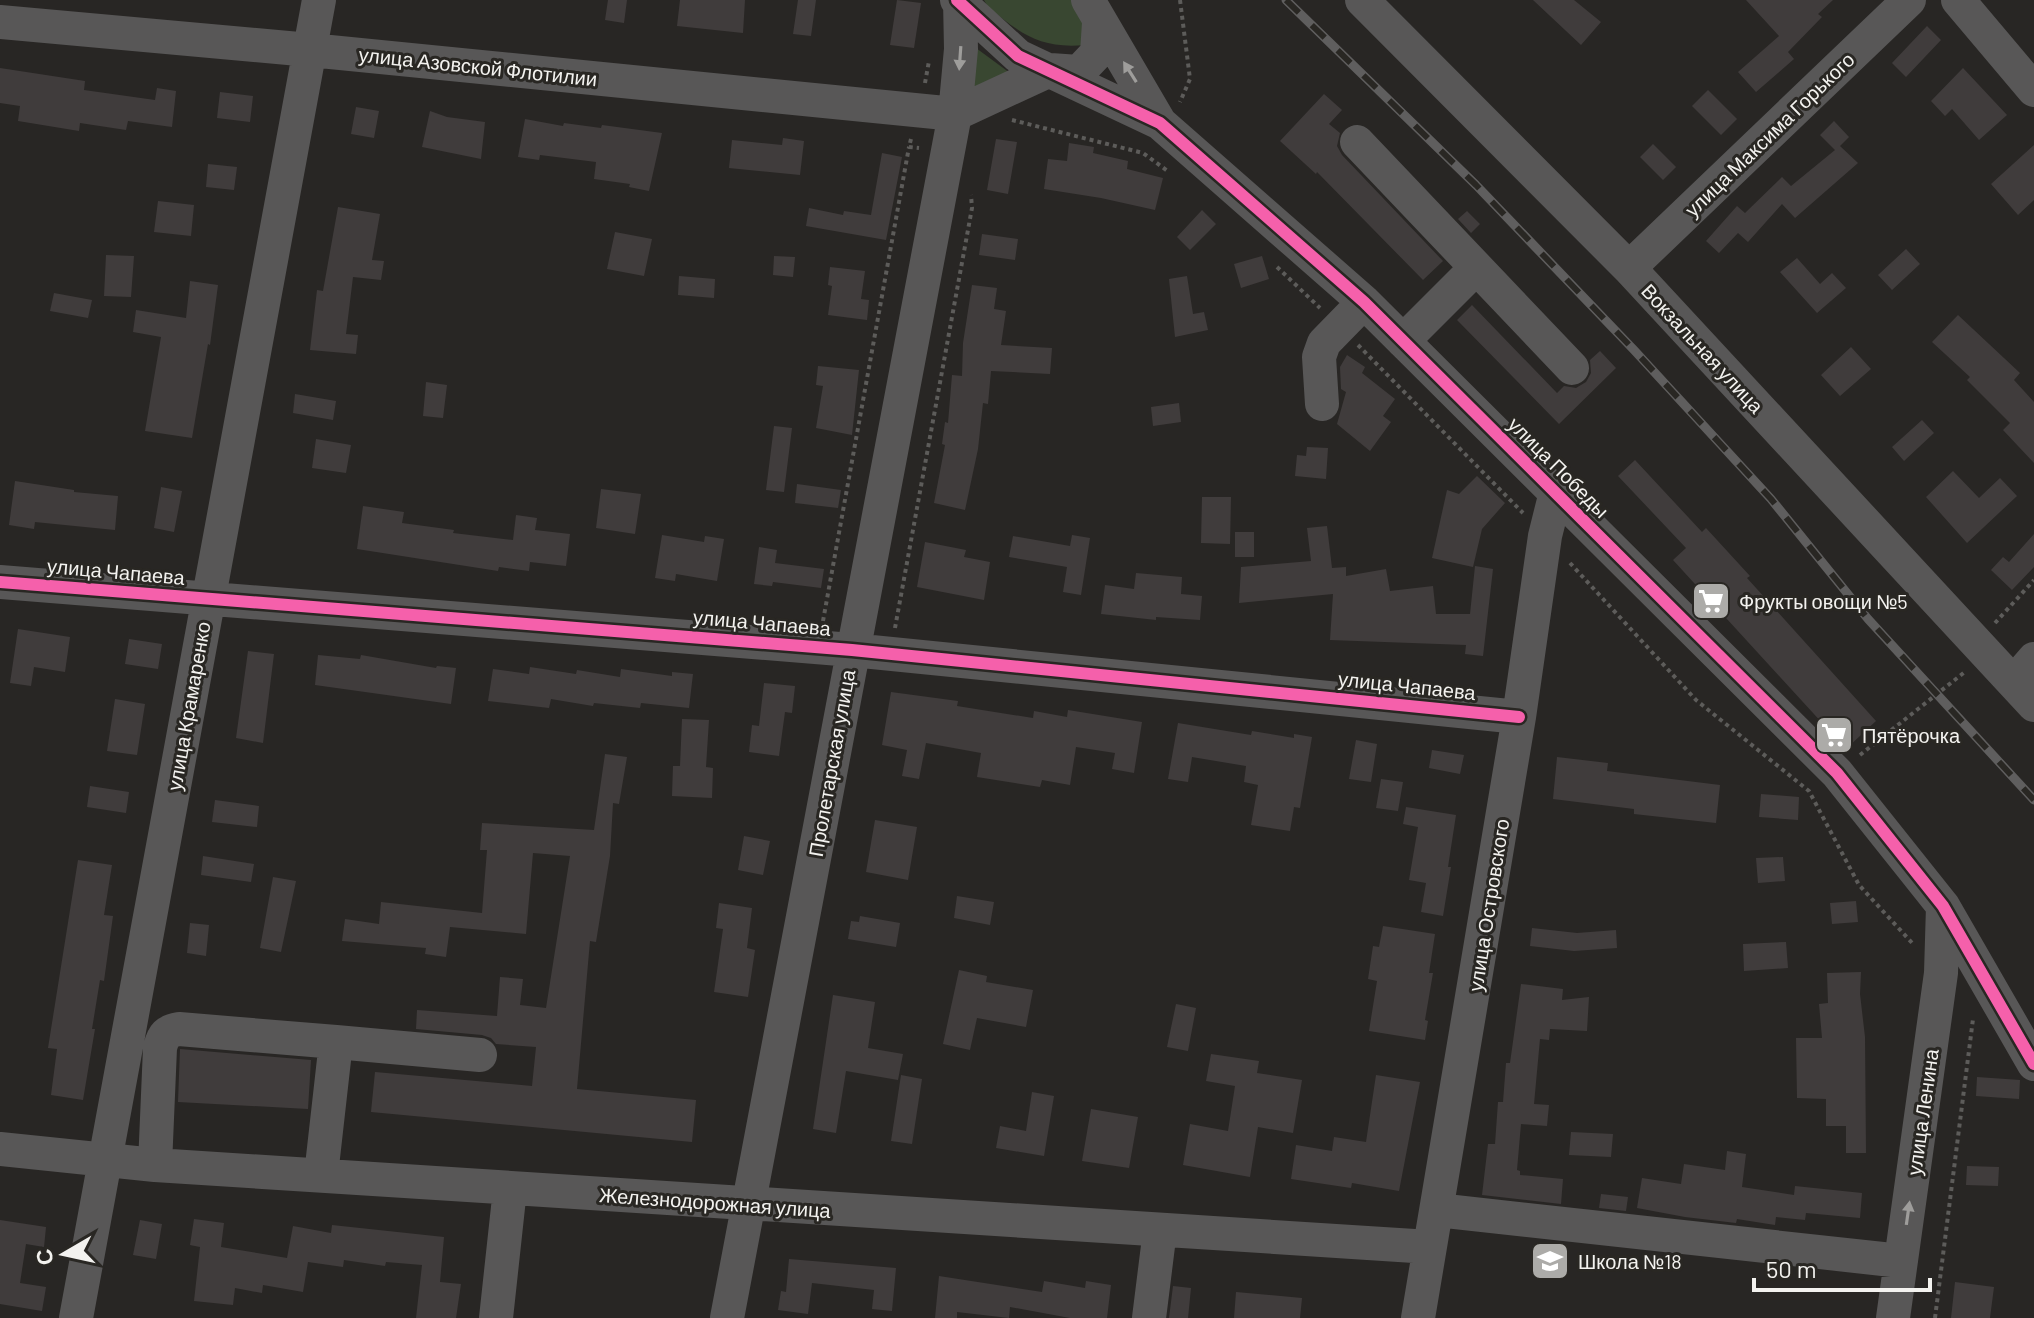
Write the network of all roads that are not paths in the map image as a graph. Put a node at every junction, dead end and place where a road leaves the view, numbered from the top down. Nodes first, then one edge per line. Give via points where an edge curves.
1 (319, 0) edge
2 (1362, 0) edge
3 (1909, 0) edge
4 (1958, 0) edge
5 (959, 1) edge
6 (1094, 11) edge
7 (0, 22) edge
8 (310, 50) junction
9 (1050, 70) junction
10 (2034, 90) edge
11 (955, 114) junction
12 (1160, 123) junction
13 (1357, 142) dead end
14 (1476, 268) junction
15 (1629, 268) junction
16 (1364, 302) junction
17 (1403, 341) junction
18 (1572, 368) dead end
19 (1322, 404) dead end
20 (1556, 492) junction
21 (0, 582) edge
22 (207, 599) junction
23 (835, 648) junction
24 (2028, 681) edge
25 (1519, 717) junction
26 (1943, 906) junction
27 (336, 1042) junction
28 (480, 1055) dead end
29 (2034, 1064) edge
30 (0, 1149) edge
31 (106, 1161) junction
32 (155, 1165) junction
33 (321, 1175) junction
34 (510, 1189) junction
35 (750, 1205) junction
36 (1437, 1210) junction
37 (1160, 1230) junction
38 (1430, 1247) junction
39 (1901, 1261) junction
40 (76, 1318) edge
41 (496, 1318) edge
42 (727, 1318) edge
43 (1149, 1318) edge
44 (1418, 1318) edge
45 (1893, 1318) edge

1 - 8 street, улица Крамаренко
2 - 15 street, Вокзальная улица
3 - 15 street, улица Максима Горького
4 - 10 street
5 - 9 street, улица Победы via 1018,56
5 -> 11 street, Пролетарская улица
6 - 9 street via 1097,53 1079,72
12 -> 6 street, улица Победы
7 - 8 street, улица Азовской Флотилии
8 - 11 street, улица Азовской Флотилии
8 - 22 street, улица Крамаренко
9 - 11 street
9 - 12 street, улица Победы
11 - 23 street, Пролетарская улица
12 - 16 street, улица Победы
13 - 14 street
14 - 17 street
14 - 18 street
15 - 24 street, Вокзальная улица via 1979,644
16 - 17 street, улица Победы
16 - 19 street via 1324,343 1319,357
17 - 20 street, улица Победы
20 - 25 street, улица Островского
20 - 26 street, улица Победы via 1837,773
21 - 22 street, улица Чапаева
22 - 23 street, улица Чапаева
22 - 31 street, улица Крамаренко
23 - 25 street, улица Чапаева
23 - 35 street, Пролетарская улица
25 - 36 street, улица Островского
26 - 29 street, улица Победы
39 -> 26 street, улица Ленина via 1941,973
27 - 28 street
27 - 32 street via 169,1031 160,1048
27 - 33 street
30 - 31 street, Железнодорожная улица
31 - 32 street, Железнодорожная улица
31 - 40 street, улица Крамаренко
32 - 33 street, Железнодорожная улица
33 - 34 street, Железнодорожная улица
34 - 35 street, Железнодорожная улица
34 - 41 street
35 - 37 street, Железнодорожная улица
35 - 42 street, Пролетарская улица
36 - 38 street, улица Островского
36 - 39 street
37 - 38 street, Железнодорожная улица
37 - 43 street
38 - 44 street, улица Островского
39 - 45 street, улица Ленина

